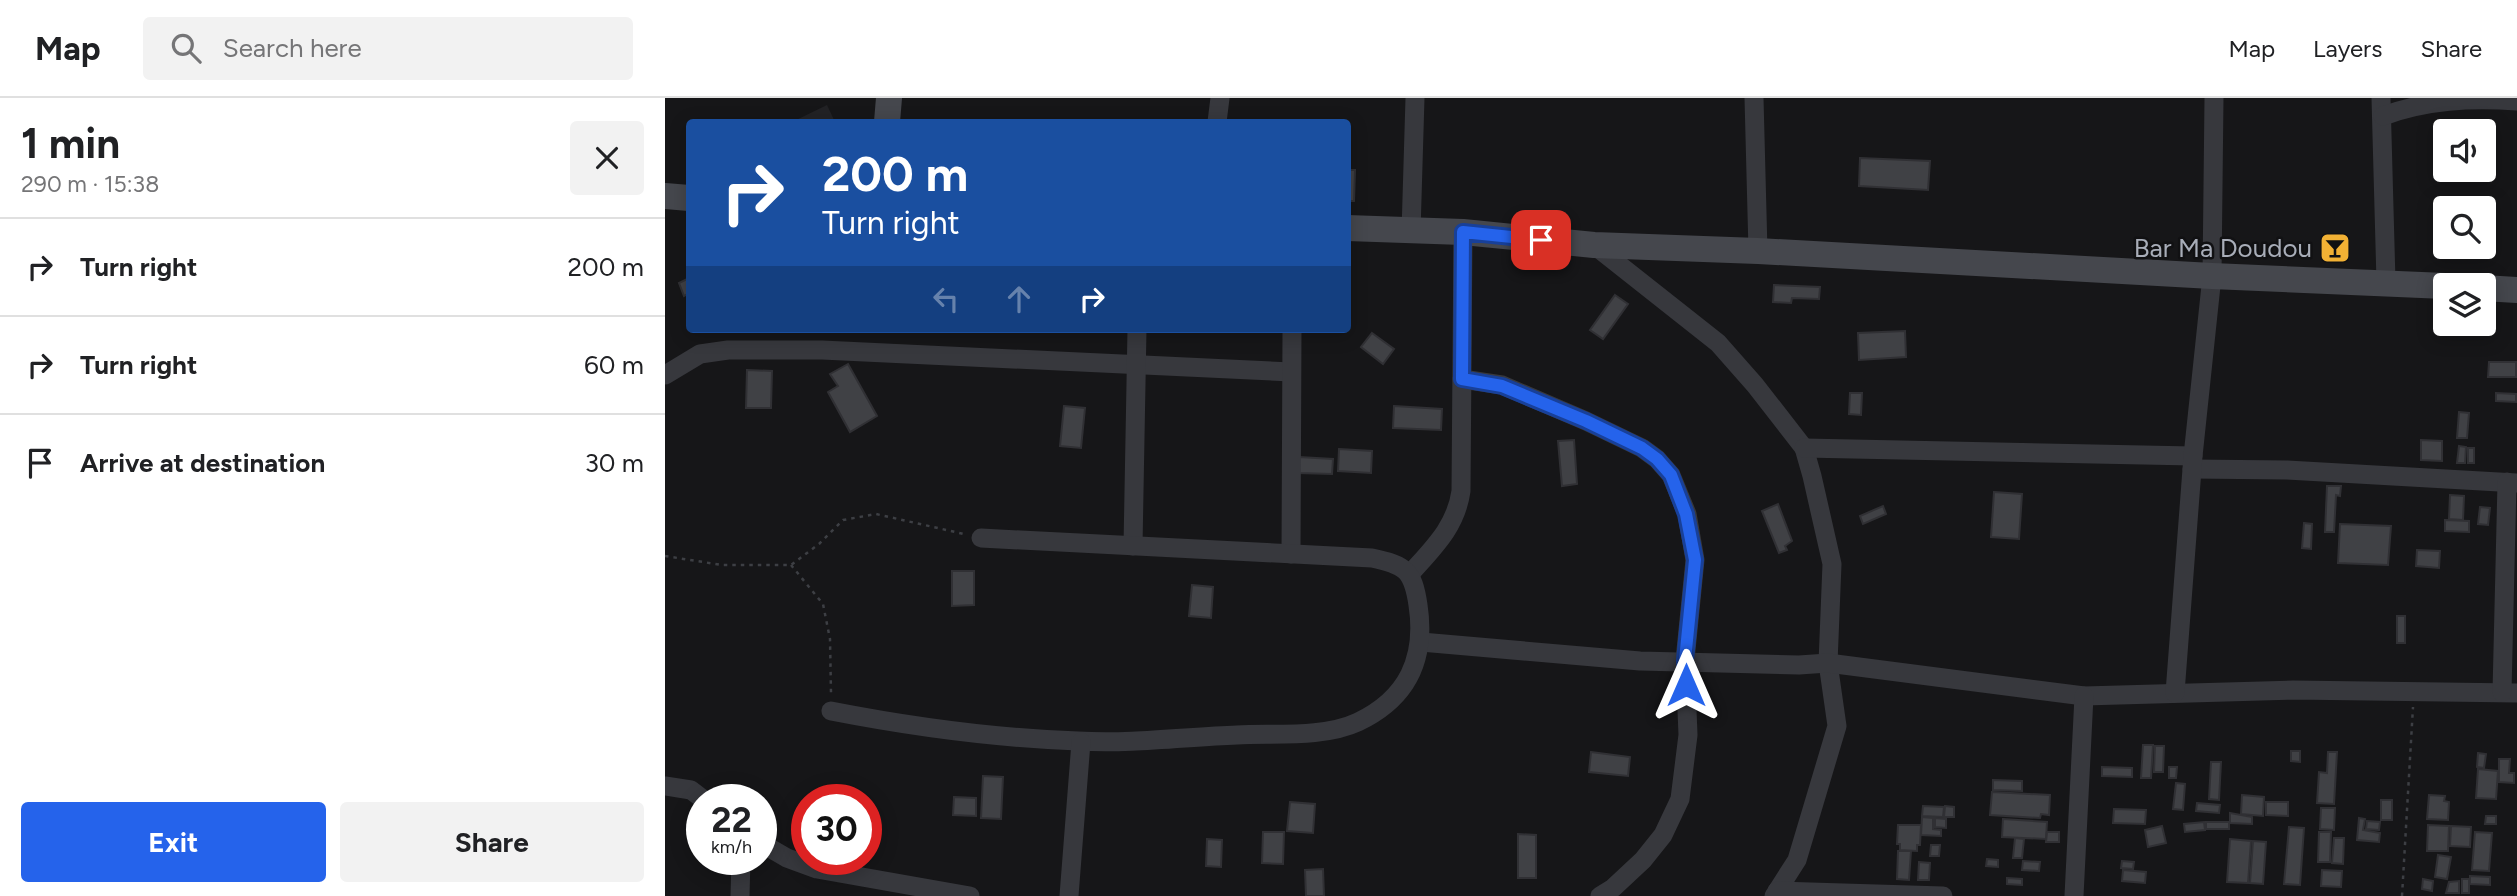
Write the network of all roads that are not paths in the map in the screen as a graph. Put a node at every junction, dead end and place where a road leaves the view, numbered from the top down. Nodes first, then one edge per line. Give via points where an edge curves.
1 (889, 98) edge
2 (1220, 98) edge
3 (1415, 98) edge
4 (1754, 98) edge
5 (2214, 98) edge
6 (2517, 101) edge
7 (2382, 107) edge
8 (887, 119) edge
9 (1217, 119) edge
10 (665, 196) edge
11 (686, 198) edge
12 (1351, 228) edge
13 (1411, 232) junction
14 (1463, 232) junction
15 (1594, 245) junction
16 (1758, 251) junction
17 (2212, 276) junction
18 (2386, 282) junction
19 (2433, 285) edge
20 (2496, 289) edge
21 (2517, 290) edge
22 (1137, 333) edge
23 (1292, 333) edge
24 (1134, 364) junction
25 (1291, 372) junction
26 (665, 375) edge
27 (1462, 379) junction
28 (1804, 448) junction
29 (2192, 463) junction
30 (2512, 482) edge
31 (981, 538) road end
32 (1133, 546) junction
33 (1291, 554) junction
34 (1410, 574) junction
35 (1421, 642) junction
36 (1685, 660) junction
37 (1828, 663) junction
38 (2175, 693) junction
39 (2510, 693) edge
40 (2084, 696) junction
41 (831, 711) road end
42 (1081, 742) junction
43 (665, 786) edge
44 (686, 789) edge
45 (777, 852) edge
46 (741, 875) edge
47 (1775, 894) edge
48 (740, 896) edge
49 (970, 896) edge
50 (1069, 896) edge
51 (1600, 896) edge
52 (1943, 896) edge
53 (2074, 896) edge

1 - 8 street
2 - 9 street
3 - 13 street
4 - 16 street
5 - 17 street
6 - 7 street via 2456,99 2407,108
7 - 18 street
10 - 11 street
12 - 13 street
13 - 14 street
14 - 15 street
14 - 27 street
15 - 16 street
15 - 28 street via 1718,343
16 - 17 street
17 - 18 street
17 - 29 street
18 - 19 street
20 - 21 street
22 - 24 street
23 - 25 street
24 - 25 street
24 - 26 street via 728,350 700,355
24 - 32 street
25 - 33 street
27 - 34 street via 1459,507 1447,533
27 - 36 street via 1502,386 1586,421 1642,448 1671,475 1686,514 1695,560
28 - 29 street
28 - 37 street via 1832,564
29 - 30 street
29 - 38 street
30 - 39 street
31 - 32 street
32 - 33 street
33 - 34 street via 1371,558 1392,562
34 - 35 street
35 - 36 street via 1640,661
35 - 42 street via 1412,671 1398,692 1379,710 1339,729
36 - 37 street
36 - 51 street via 1688,735 1680,799 1663,835 1643,860
37 - 40 street
37 - 47 street via 1837,726 1797,860
38 - 39 street
38 - 40 street
40 - 53 street
41 - 42 street via 977,734
42 - 50 street
43 - 44 street
45 - 49 street via 817,869
46 - 48 street
47 - 52 street

